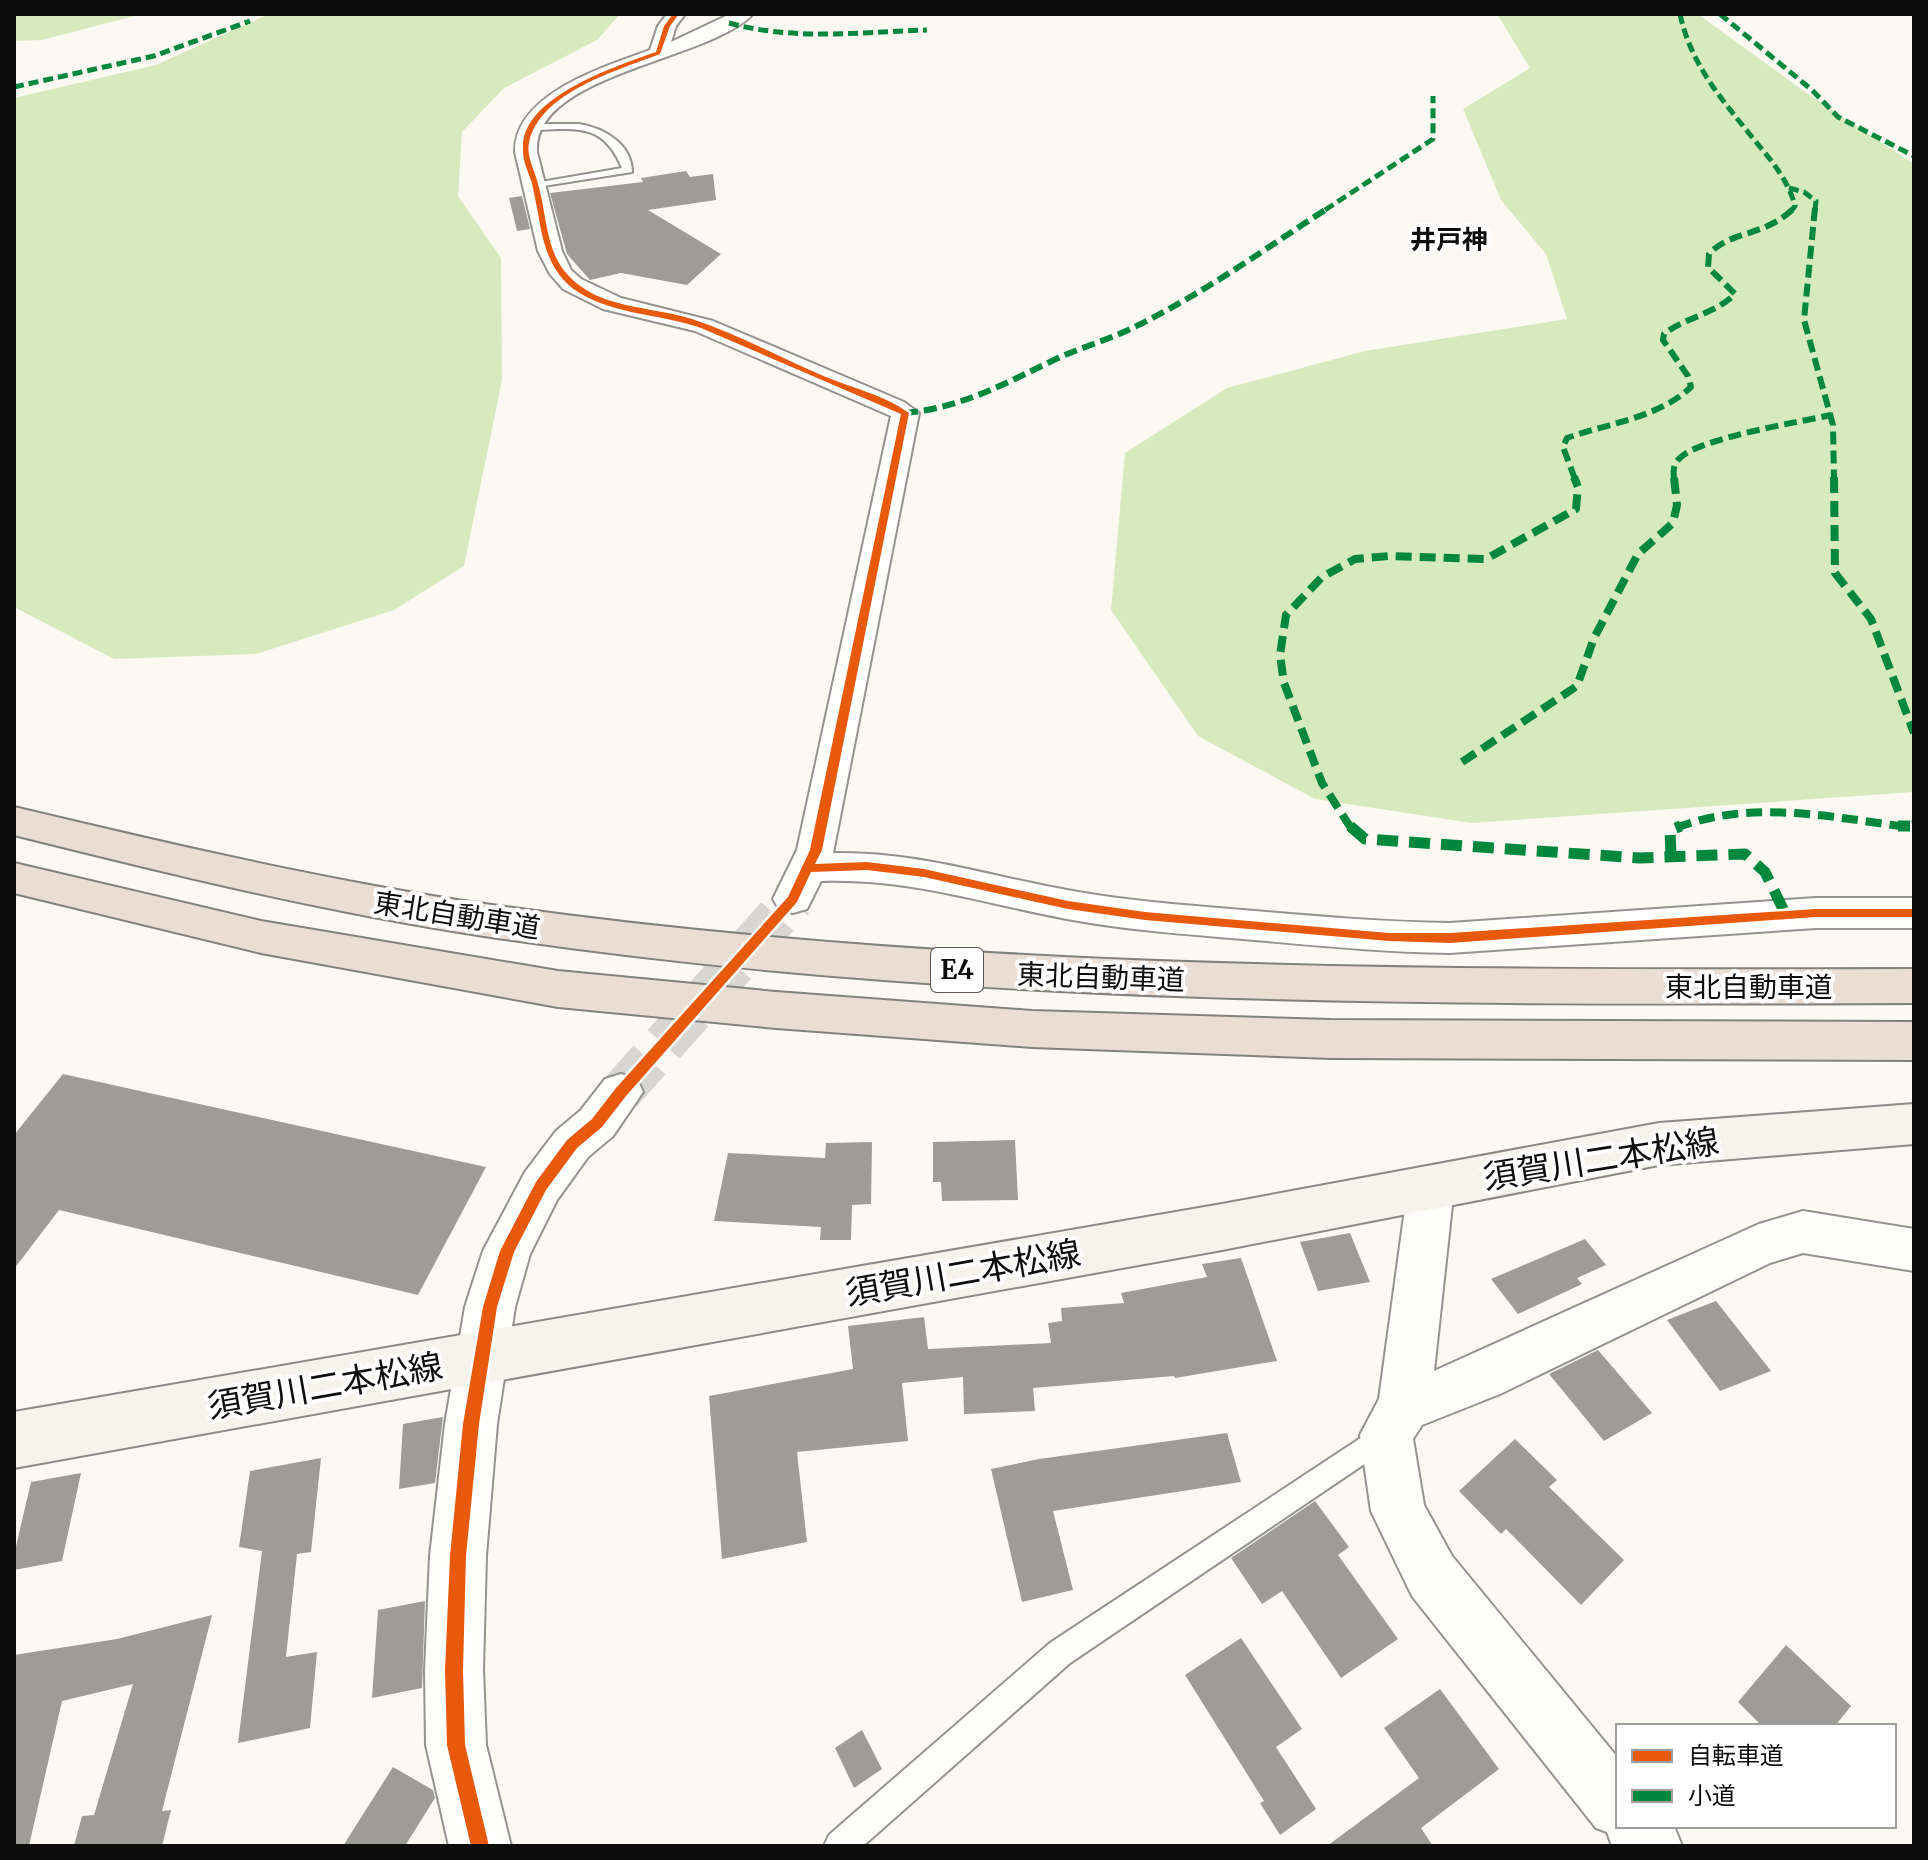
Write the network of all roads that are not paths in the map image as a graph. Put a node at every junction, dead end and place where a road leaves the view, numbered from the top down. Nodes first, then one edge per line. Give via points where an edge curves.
1 (676, 14) edge
2 (744, 14) edge
3 (658, 53) junction
4 (533, 127) junction
5 (535, 186) junction
6 (14, 821) edge
7 (14, 878) edge
8 (1914, 913) edge
9 (1914, 986) edge
10 (1914, 1041) edge
11 (621, 1092) tunnel mouth
12 (1914, 1124) edge
13 (1431, 1187) junction
14 (1914, 1250) edge
15 (482, 1359) junction
16 (1395, 1421) junction
17 (14, 1440) edge
18 (1616, 1804) edge
19 (1637, 1828) edge
20 (480, 1846) edge
21 (840, 1846) edge
22 (1651, 1846) edge

1 - 3 street
2 - 3 street
3 - 4 street via 569,90
4 - 5 street via 526,143
4 - 5 lane via 597,128 619,147 628,170
5 - 8 street via 547,245 571,284 605,301 713,329 905,413 816,850 800,884 881,868 1099,910 1389,937 1450,938 1816,913
6 - 9 highway, 東北自動車道 / E4 via 295,890 579,934 789,958 1038,976 1329,984
7 - 10 highway, 東北自動車道 / E4 via 261,937 558,989 776,1010 1032,1029 1331,1039
11 - 15 street via 572,1144 527,1212 498,1279
12 - 13 main road, 須賀川二本松線 via 1659,1144
13 - 15 main road, 須賀川二本松線
13 - 16 street
14 - 16 street via 1803,1232 1759,1245
15 - 17 main road, 須賀川二本松線
15 - 20 street via 461,1527 454,1670 456,1745
16 - 18 street via 1398,1511 1432,1576
16 - 21 lane via 1060,1653
19 - 22 street

